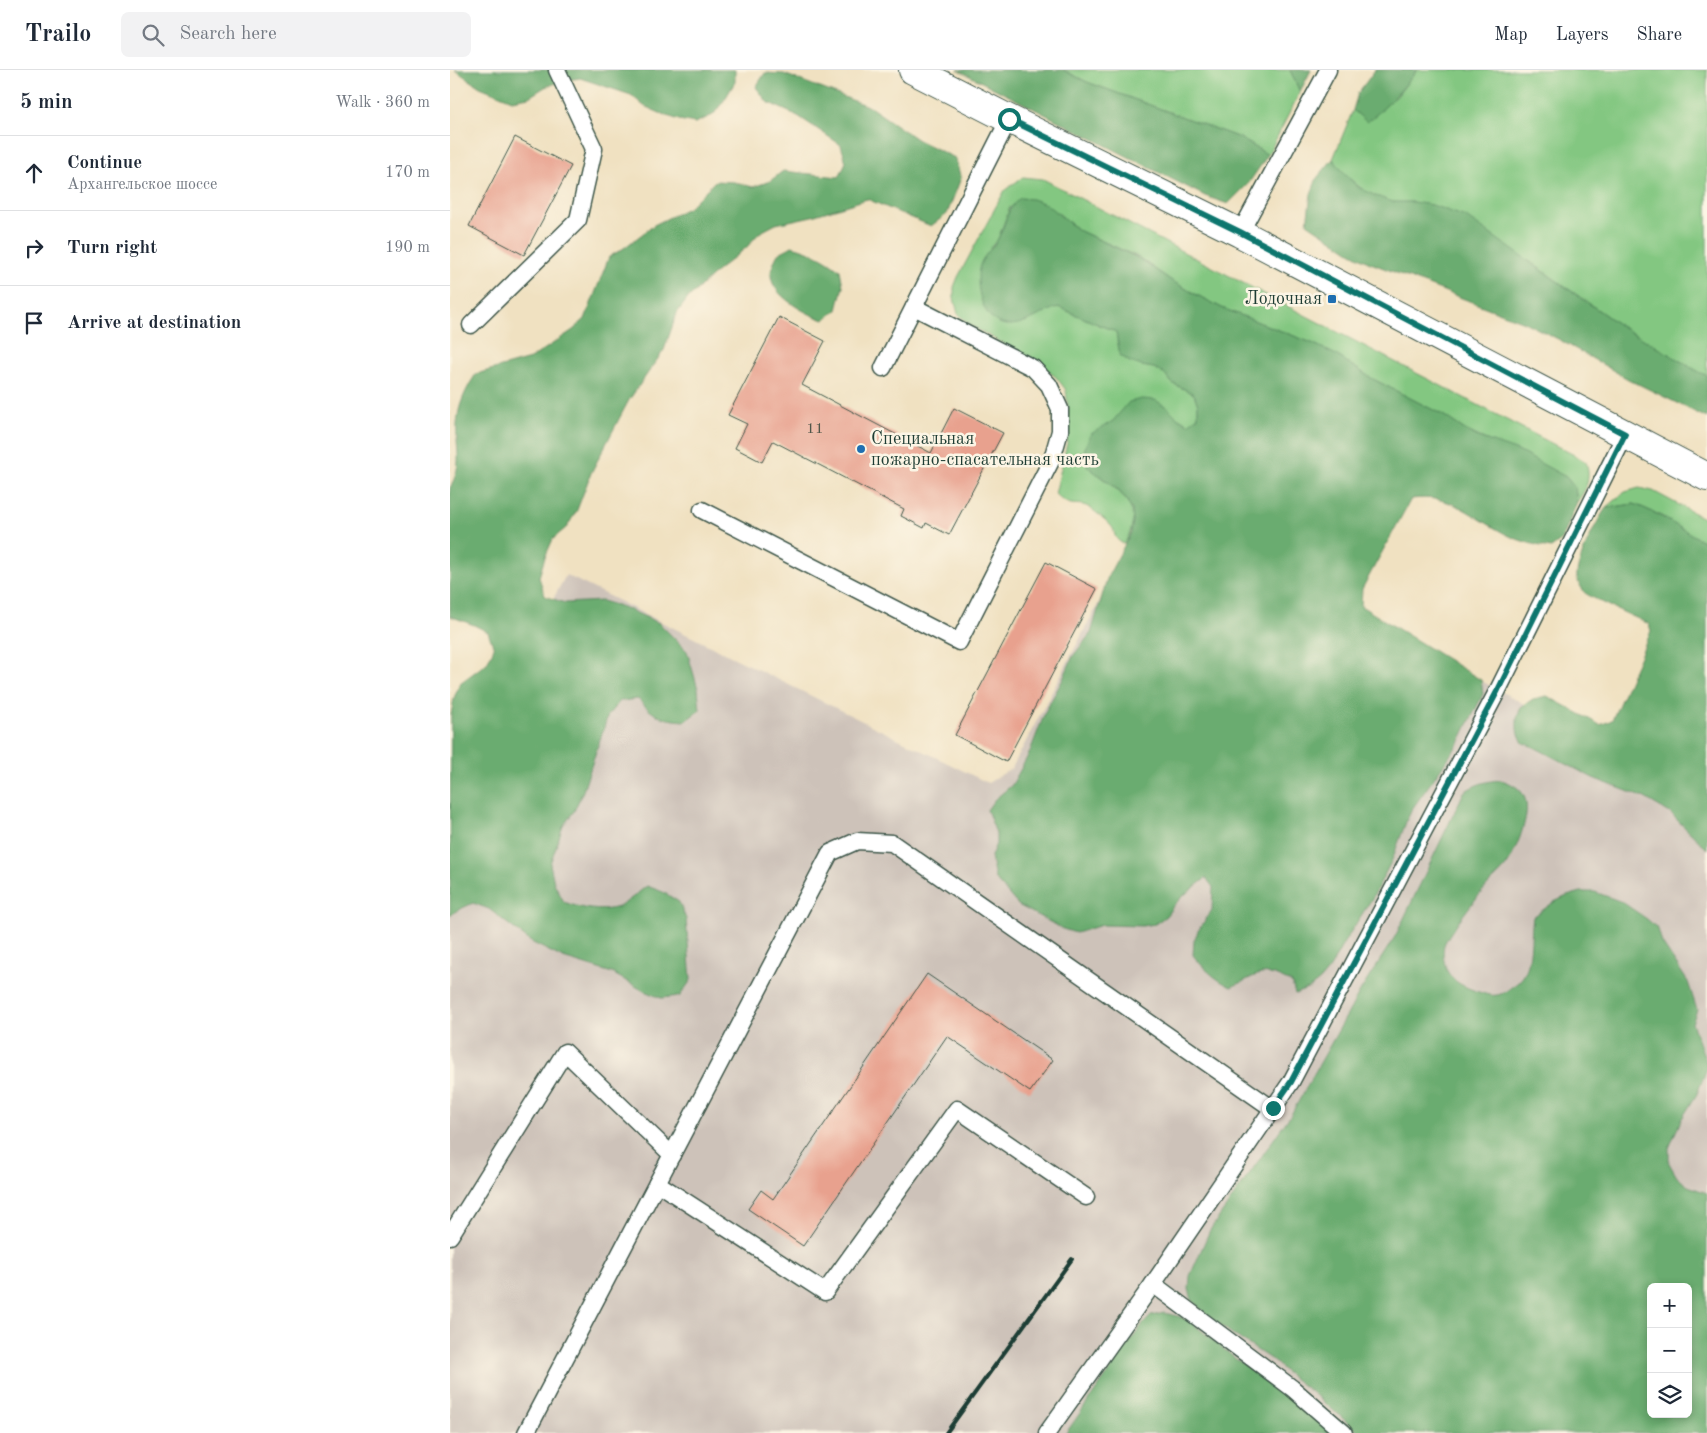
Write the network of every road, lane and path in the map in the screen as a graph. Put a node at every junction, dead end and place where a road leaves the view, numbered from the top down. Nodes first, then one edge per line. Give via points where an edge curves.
1 (557, 70) edge
2 (914, 70) edge
3 (1328, 70) edge
4 (1009, 119) junction
5 (1240, 232) junction
6 (914, 307) junction
7 (471, 325) dead end
8 (883, 368) dead end
9 (1625, 434) junction
10 (1707, 477) edge
11 (702, 510) dead end
12 (1273, 1108) junction
13 (672, 1155) junction
14 (657, 1183) junction
15 (1086, 1197) dead end
16 (450, 1236) edge
17 (1153, 1284) junction
18 (526, 1433) edge
19 (1048, 1433) edge
20 (1344, 1433) edge

1 - 7 lane via 594,149 578,220
2 - 4 main road
3 - 5 lane
4 - 5 main road
4 - 6 lane
5 - 9 main road
6 - 8 lane
6 - 11 lane via 1033,368 1050,385 1060,409 1060,431 1052,459 959,642
9 - 10 main road
9 - 12 lane via 1498,690 1291,1082
12 - 13 lane via 892,843 857,841 830,853
12 - 17 lane
13 - 14 lane
13 - 16 lane via 565,1052
14 - 15 lane via 825,1292 958,1109
14 - 18 lane
17 - 19 lane
17 - 20 lane via 1292,1388

